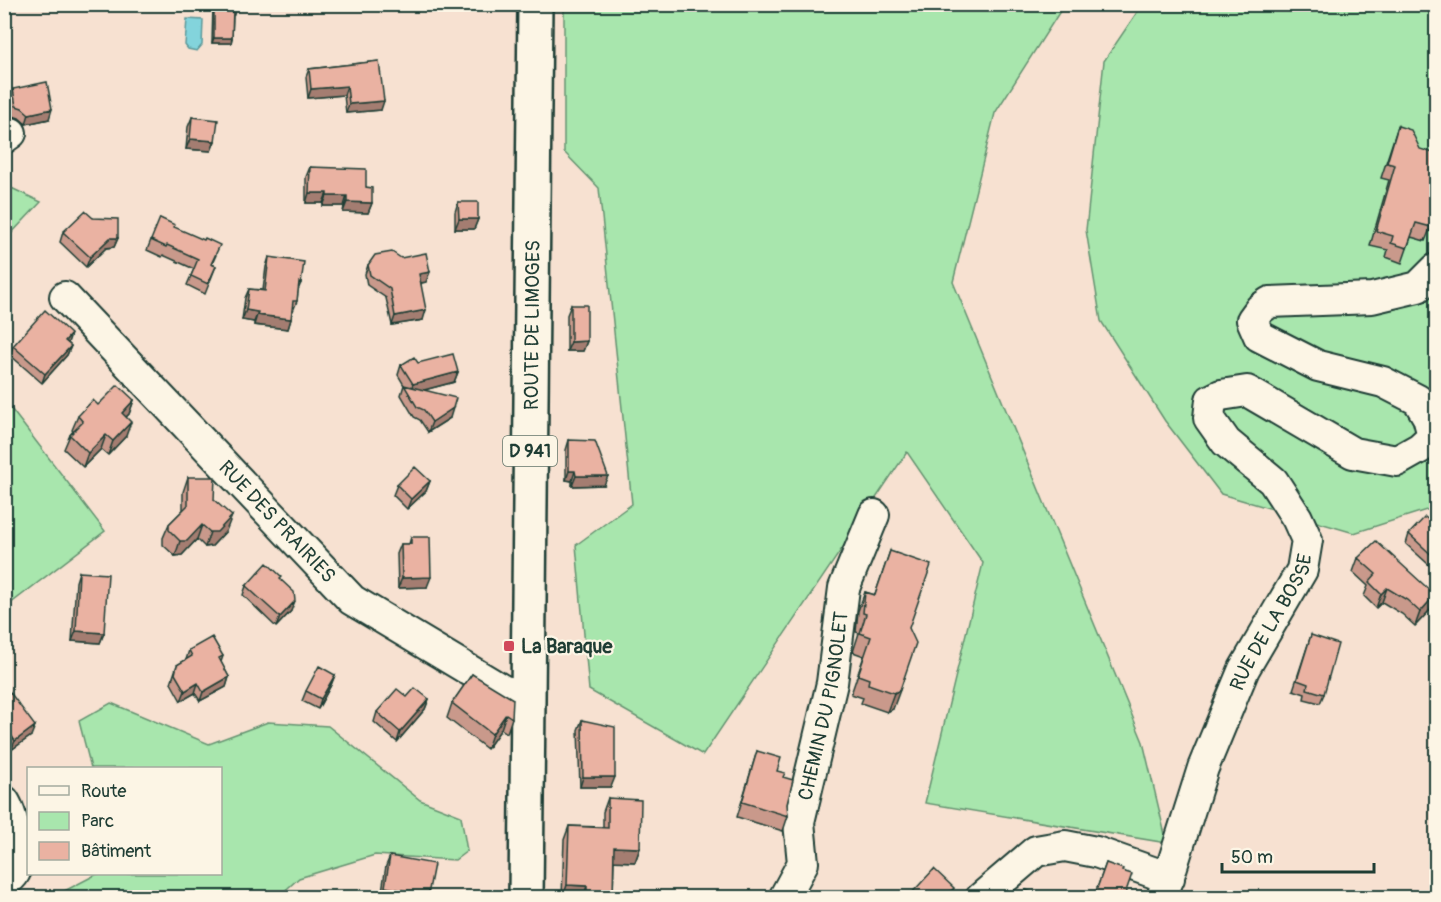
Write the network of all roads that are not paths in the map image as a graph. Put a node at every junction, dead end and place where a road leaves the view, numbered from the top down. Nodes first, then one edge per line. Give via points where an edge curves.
1 (535, 4) edge
2 (1437, 269) edge
3 (65, 297) dead end
4 (874, 515) dead end
5 (528, 695) junction
6 (4, 801) edge
7 (4, 882) edge
8 (1165, 888) edge
9 (526, 897) edge
10 (784, 897) edge
11 (981, 897) edge

1 - 5 main road, ROUTE DE LIMOGES / D 941
2 - 8 street, RUE DE LA BOSSE via 1419,287 1372,298 1270,302 1252,320 1259,336 1318,366 1383,382 1418,400 1433,436 1420,448 1397,461 1353,453 1247,391 1211,400 1209,418 1226,442 1273,481 1307,540 1302,570 1244,669 1203,768
3 - 5 street, RUE DES PRAIRIES via 352,600 504,691
4 - 10 street, CHEMIN DU PIGNOLET via 844,588 832,683 800,822 803,864
5 - 9 main road, ROUTE DE LIMOGES / D 941
6 - 7 street via 9,808 18,856 15,872
8 - 11 street via 1096,852 1065,846 1036,851

